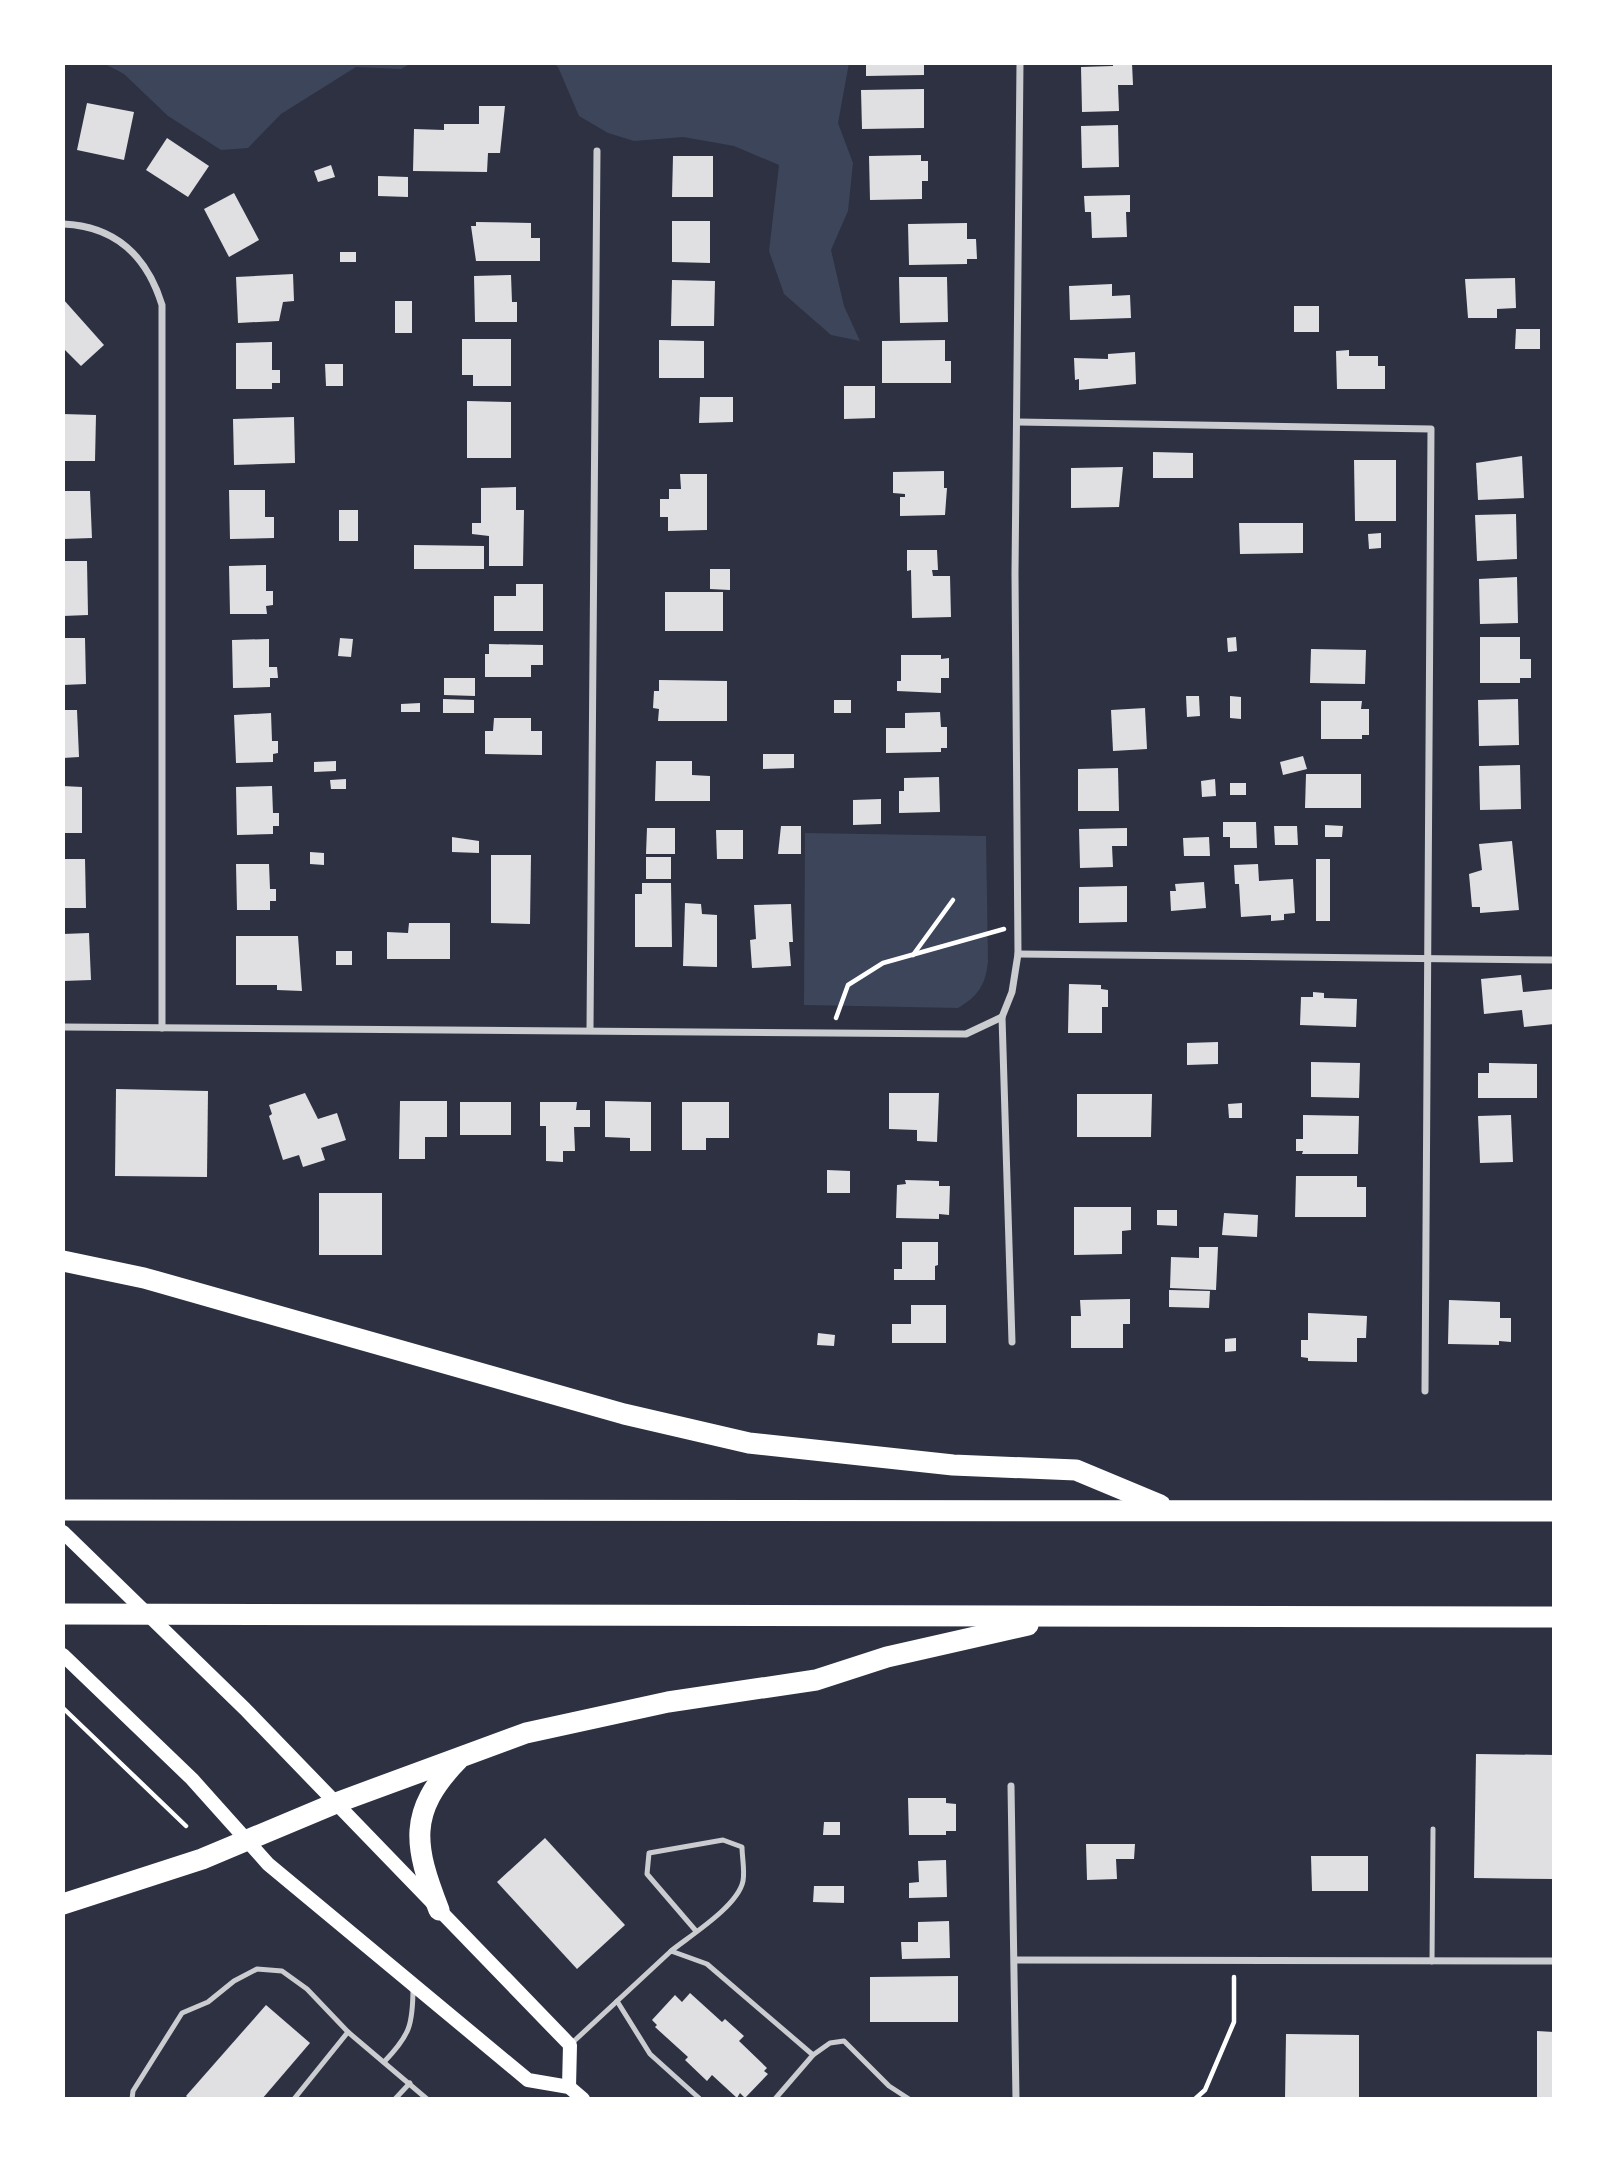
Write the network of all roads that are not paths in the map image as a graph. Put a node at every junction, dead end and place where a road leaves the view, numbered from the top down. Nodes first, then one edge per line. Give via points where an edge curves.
1 (1020, 63) edge
2 (597, 151) dead end
3 (63, 224) edge
4 (1018, 422) junction
5 (1018, 954) junction
6 (1554, 960) edge
7 (1426, 961) junction
8 (1002, 1017) junction
9 (63, 1027) edge
10 (162, 1028) junction
11 (590, 1029) junction
12 (63, 1261) edge
13 (1013, 1342) dead end
14 (1425, 1391) dead end
15 (63, 1510) edge
16 (1172, 1510) junction
17 (1554, 1511) edge
18 (63, 1532) edge
19 (63, 1614) edge
20 (1074, 1615) junction
21 (1554, 1617) edge
22 (63, 1655) edge
23 (462, 1756) junction
24 (1011, 1786) dead end
25 (336, 1803) junction
26 (1433, 1829) dead end
27 (248, 1842) junction
28 (63, 1904) edge
29 (439, 1910) junction
30 (696, 1931) junction
31 (671, 1951) junction
32 (1016, 1959) junction
33 (1432, 1962) junction
34 (1554, 1962) edge
35 (413, 1984) junction
36 (617, 2001) junction
37 (348, 2032) junction
38 (570, 2045) junction
39 (813, 2055) junction
40 (384, 2062) junction
41 (410, 2083) junction
42 (569, 2087) junction
43 (132, 2099) edge
44 (294, 2099) edge
45 (395, 2099) edge
46 (427, 2099) edge
47 (583, 2099) edge
48 (700, 2099) edge
49 (775, 2099) edge
50 (909, 2099) edge
51 (1016, 2099) edge

1 - 4 street
2 - 11 street
3 - 10 street via 98,229 120,239 152,277 162,305
4 - 5 street
4 - 7 street via 1432,429
5 - 7 street
5 - 8 street via 1012,992
6 - 7 street
7 - 14 street
8 - 11 street via 966,1034
8 - 13 street
9 - 10 street
10 - 11 street
12 - 16 highway via 144,1278 624,1414 749,1443 953,1465 1076,1470
15 - 16 highway
16 - 17 highway
18 - 25 main road
19 - 20 highway
20 - 21 highway
20 - 23 highway via 887,1657 816,1680 668,1702 526,1733
22 - 27 main road via 192,1779
23 - 25 highway
23 - 29 highway via 427,1798 420,1822 422,1859
24 - 32 street
25 - 27 highway
25 - 29 main road
26 - 33 lane
27 - 28 highway
27 - 35 main road via 268,1864
29 - 38 main road
30 - 30 lane via 728,1905 743,1882 742,1847 723,1840 649,1853 647,1874
30 - 31 lane
31 - 36 lane
31 - 39 lane via 707,1965
32 - 33 street
32 - 51 street
33 - 34 street
35 - 40 lane via 408,2035
35 - 42 main road via 527,2080
36 - 38 lane
36 - 48 lane via 650,2054
37 - 40 lane
37 - 43 lane via 282,1970 257,1969 208,2002 182,2013
37 - 44 lane
38 - 42 main road
39 - 49 lane
39 - 50 lane via 830,2043 845,2041
40 - 41 lane
41 - 45 lane
41 - 46 lane
42 - 47 main road

